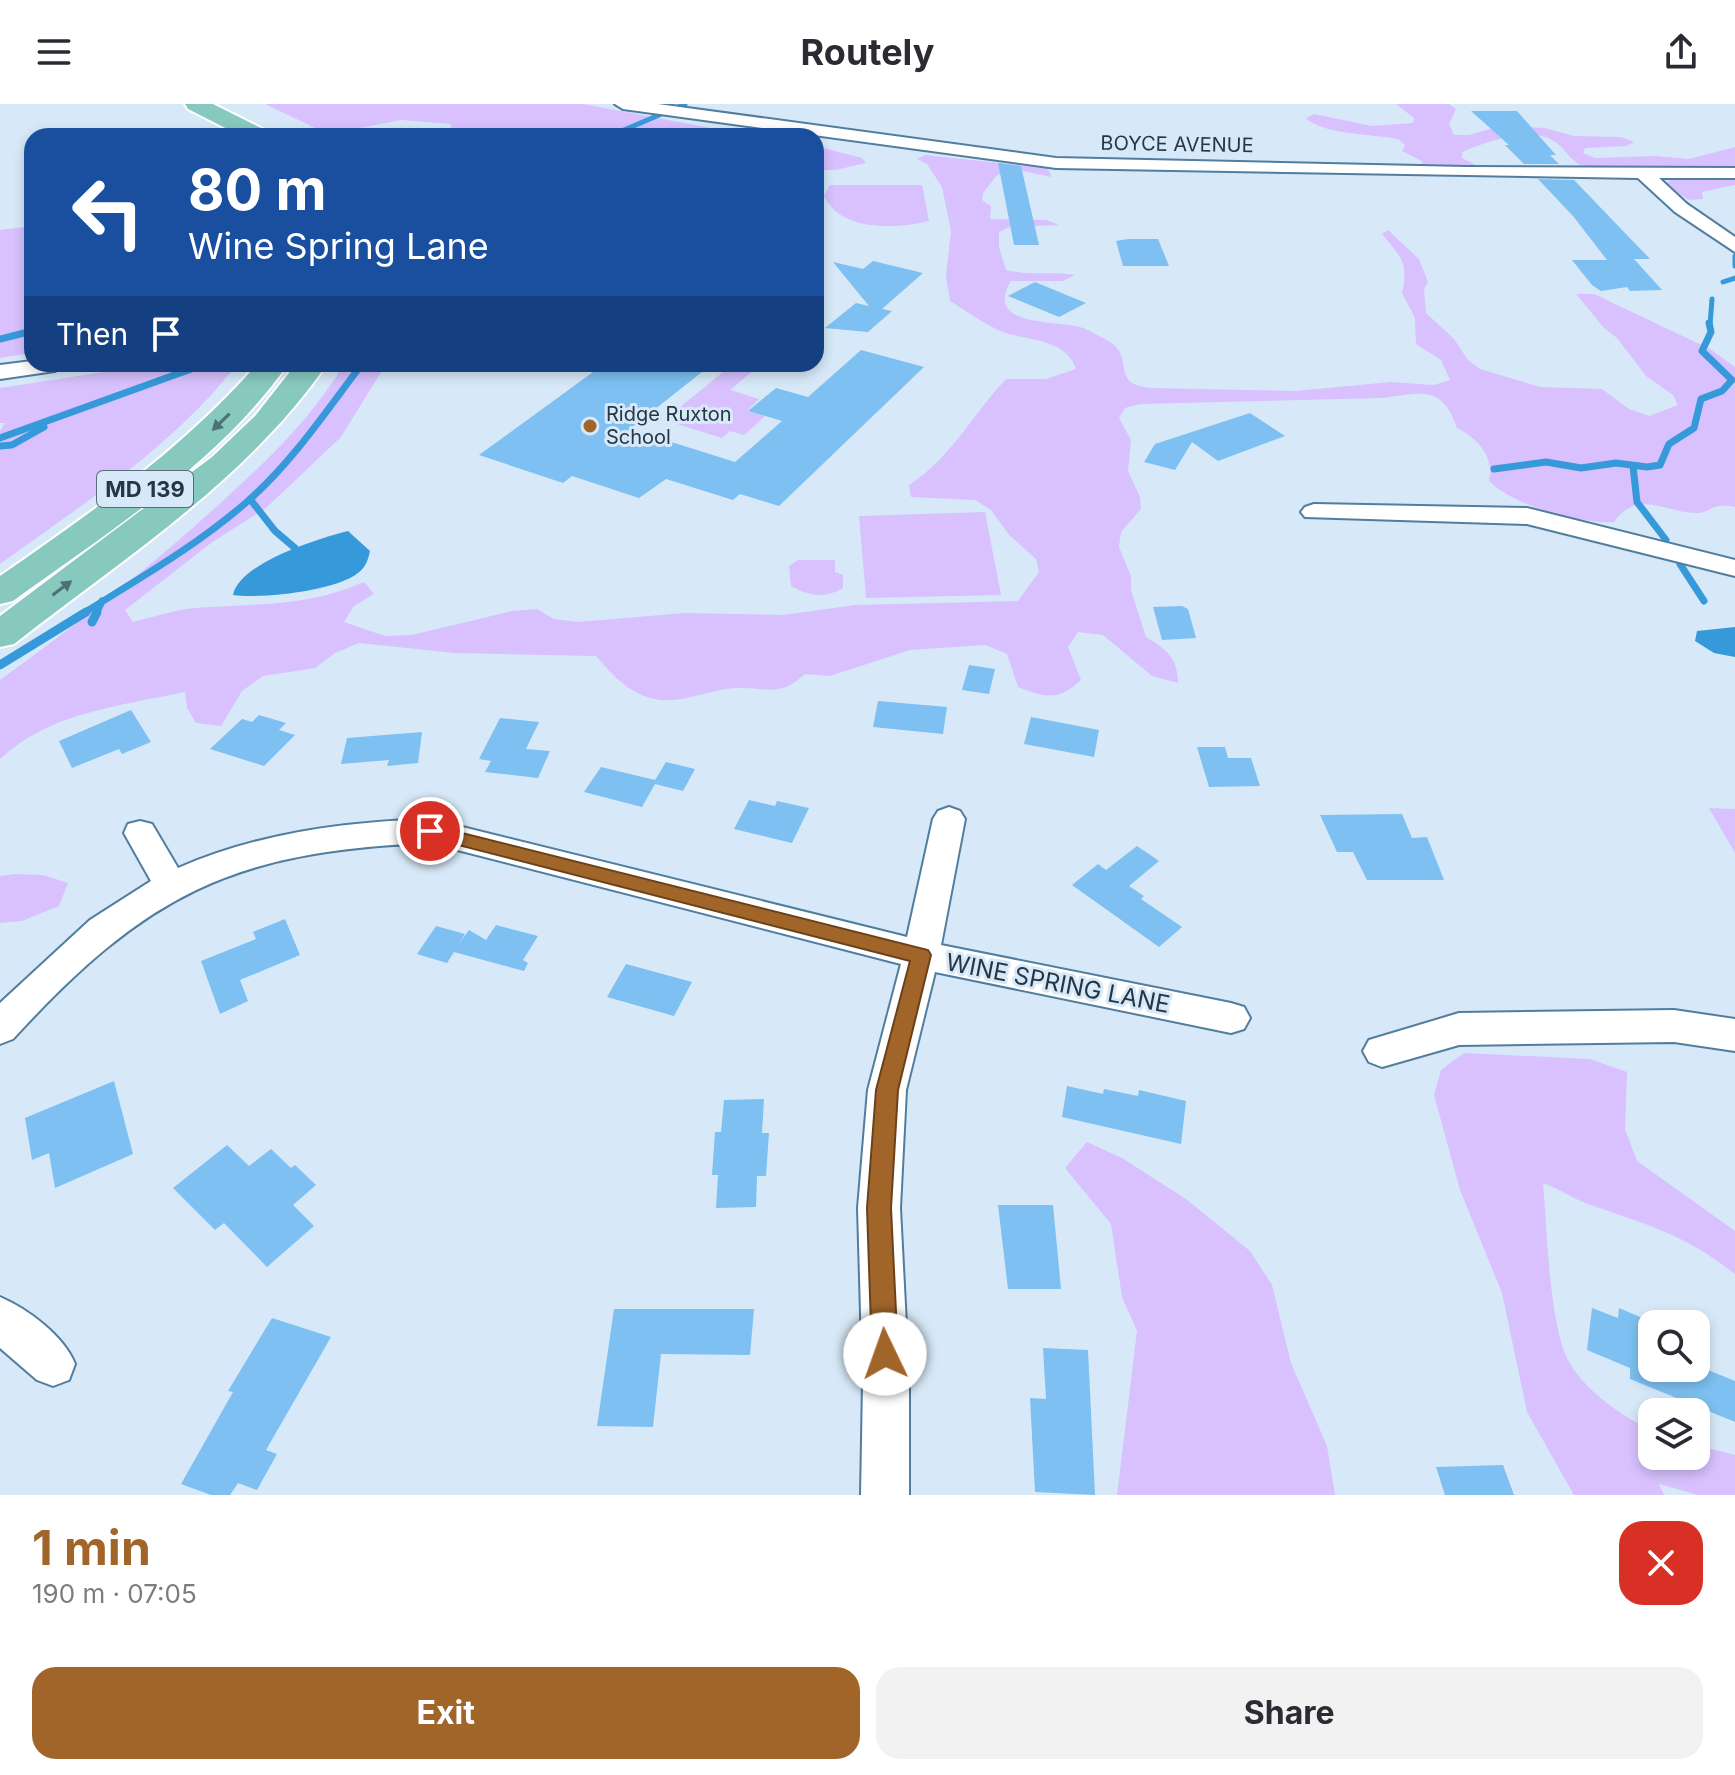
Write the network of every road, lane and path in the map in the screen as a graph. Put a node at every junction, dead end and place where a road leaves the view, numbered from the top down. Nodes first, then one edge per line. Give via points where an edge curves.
1 (196, 104) edge
2 (238, 104) edge
3 (623, 104) edge
4 (798, 108) dead end
5 (782, 127) junction
6 (264, 128) edge
7 (266, 128) edge
8 (790, 128) edge
9 (824, 133) edge
10 (1735, 173) edge
11 (1644, 174) junction
12 (1735, 246) edge
13 (24, 369) edge
14 (0, 372) edge
15 (266, 372) edge
16 (306, 372) edge
17 (1314, 512) dead end
18 (1735, 568) edge
19 (0, 593) edge
20 (0, 635) edge
21 (949, 819) dead end
22 (140, 833) dead end
23 (171, 885) junction
24 (921, 955) junction
25 (1231, 1018) dead end
26 (0, 1028) edge
27 (1735, 1035) edge
28 (1382, 1051) dead end
29 (0, 1319) edge
30 (53, 1364) dead end
31 (885, 1495) edge

1 - 6 main road
2 - 7 main road
3 - 5 street, BOYCE AVENUE
4 - 5 street
5 - 8 street, BOYCE AVENUE
9 - 11 street, BOYCE AVENUE via 1056,163
10 - 11 street, BOYCE AVENUE
11 - 12 street
13 - 14 street
15 -> 19 main road, MD 139 via 229,415 163,474
20 -> 16 main road, MD 139 via 224,464 266,423
17 - 18 street via 1527,516
21 - 24 street
22 - 23 street
23 - 24 street, WINE SPRING LANE via 250,854 294,844 430,831
23 - 26 street, WINE SPRING LANE via 67,960
24 - 25 street, WINE SPRING LANE
24 - 31 street via 887,1090 879,1208
27 - 28 street via 1674,1026 1459,1029
29 - 30 street

